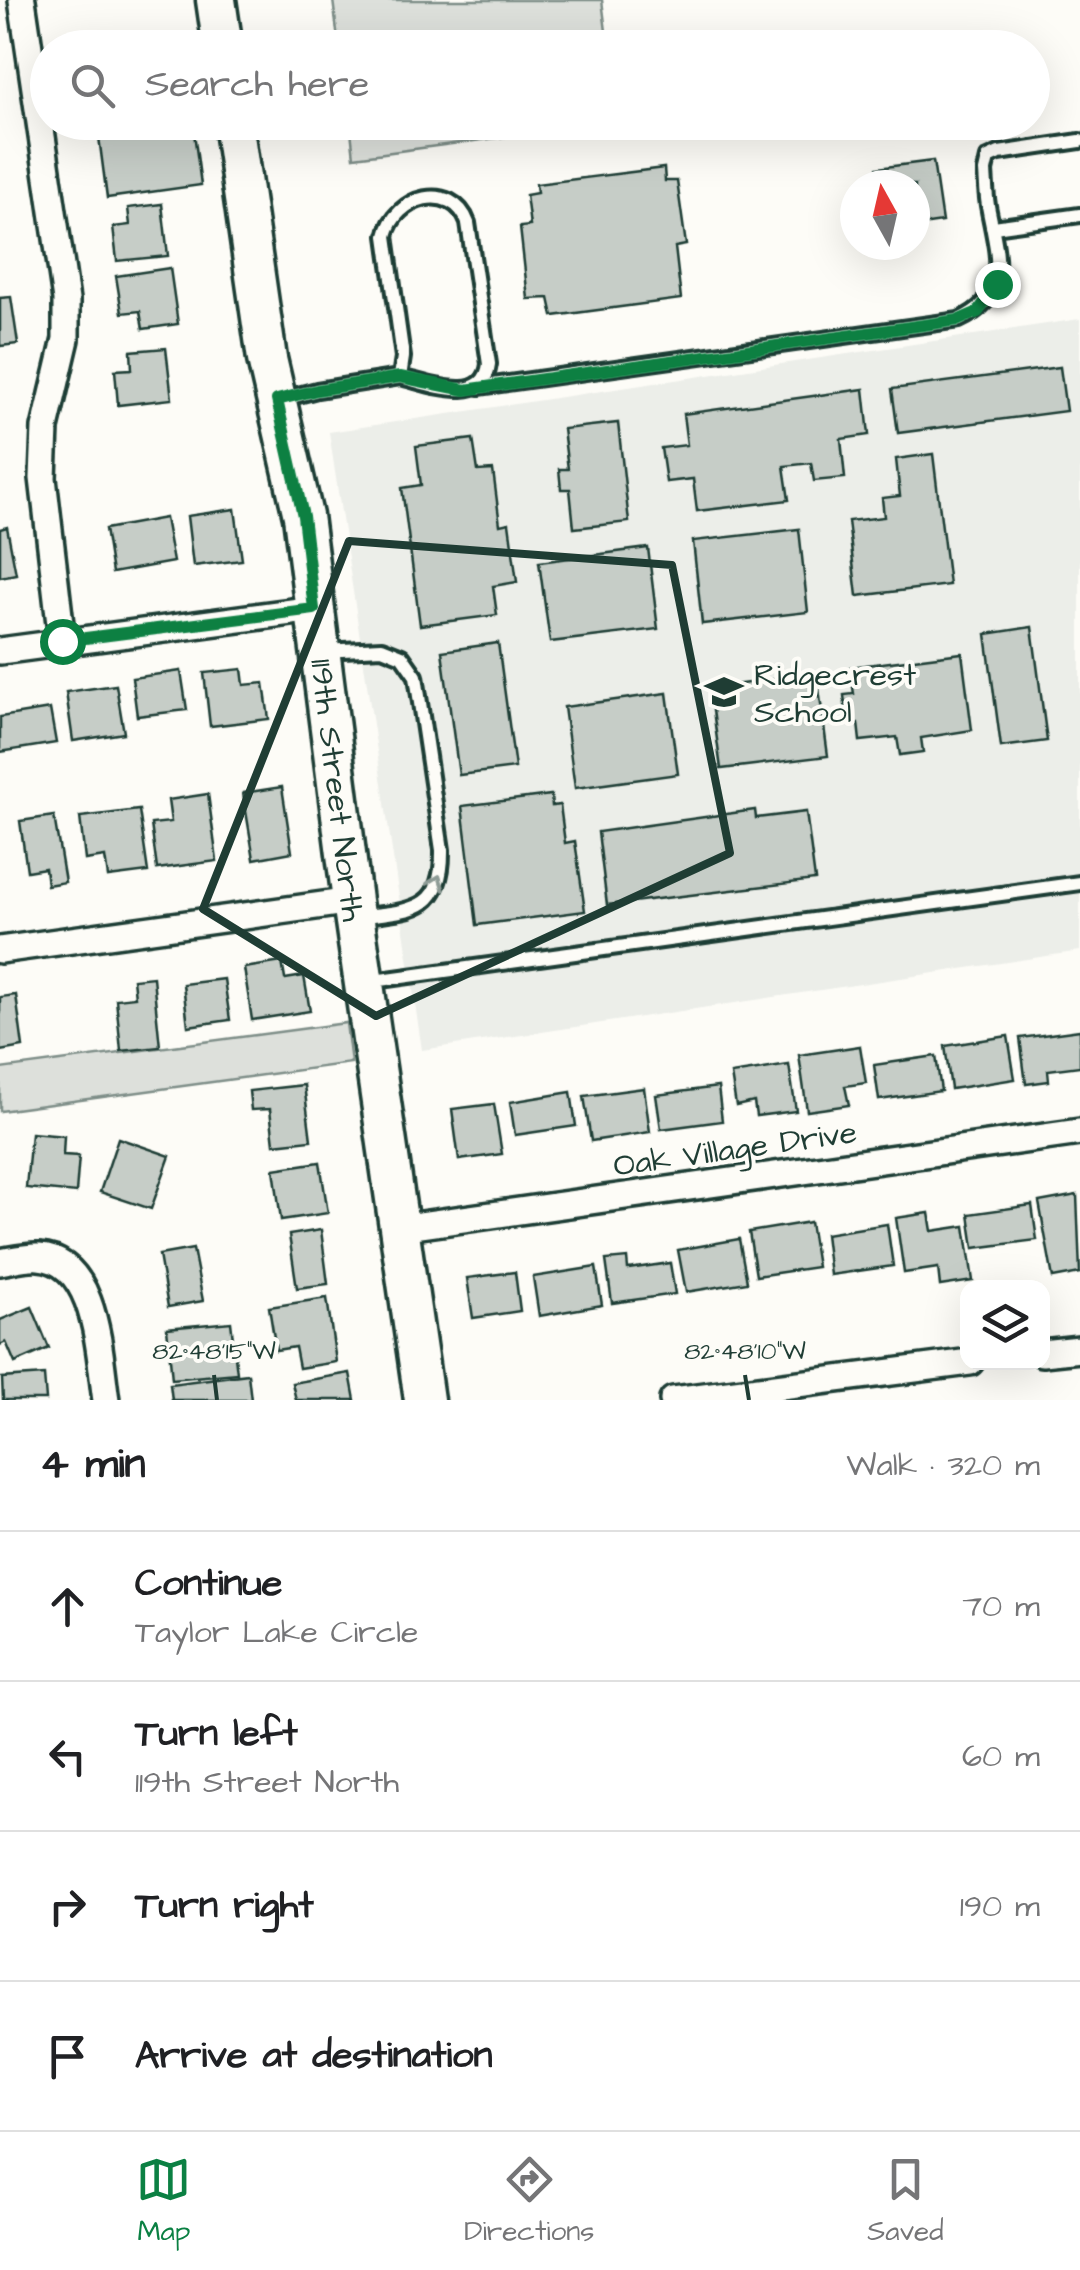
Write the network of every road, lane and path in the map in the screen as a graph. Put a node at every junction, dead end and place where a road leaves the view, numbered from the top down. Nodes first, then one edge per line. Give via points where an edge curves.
1 (22, 0) edge
2 (216, 0) edge
3 (220, 30) edge
4 (30, 55) edge
5 (43, 140) edge
6 (236, 140) edge
7 (1080, 141) edge
8 (1080, 215) edge
9 (994, 227) junction
10 (400, 377) junction
11 (479, 387) junction
12 (277, 400) junction
13 (314, 609) junction
14 (62, 641) junction
15 (0, 650) edge
16 (320, 651) junction
17 (1080, 883) edge
18 (353, 910) junction
19 (0, 950) edge
20 (364, 982) junction
21 (1080, 1132) edge
22 (399, 1228) junction
23 (0, 1262) edge
24 (1080, 1348) edge
25 (1050, 1352) edge
26 (960, 1363) edge
27 (106, 1400) edge
28 (424, 1400) edge
29 (674, 1400) edge

1 - 4 street
2 - 3 street
5 - 14 street via 66,300 66,339 45,428 44,478
6 - 12 street, 119th Street North
7 - 9 lane via 988,158
8 - 9 lane
9 - 11 lane via 997,284 978,312 959,320
10 - 11 lane
10 - 11 lane via 386,236 402,208 438,198 455,202 468,223 489,364
10 - 12 lane
12 - 13 street, 119th Street North via 303,516
13 - 14 street
13 - 16 street, 119th Street North
14 - 15 street
16 - 18 street, 119th Street North
18 -> 16 lane via 408,910 430,899 443,876 442,850 416,676 402,656 382,648
17 - 20 lane
18 - 19 street
18 - 20 street, 119th Street North
20 - 22 street, 119th Street North
21 - 22 street, Oak Village Drive
22 - 28 street, 119th Street North
23 - 27 street via 40,1256 63,1265 82,1285 94,1318
24 - 25 street
26 - 29 street

